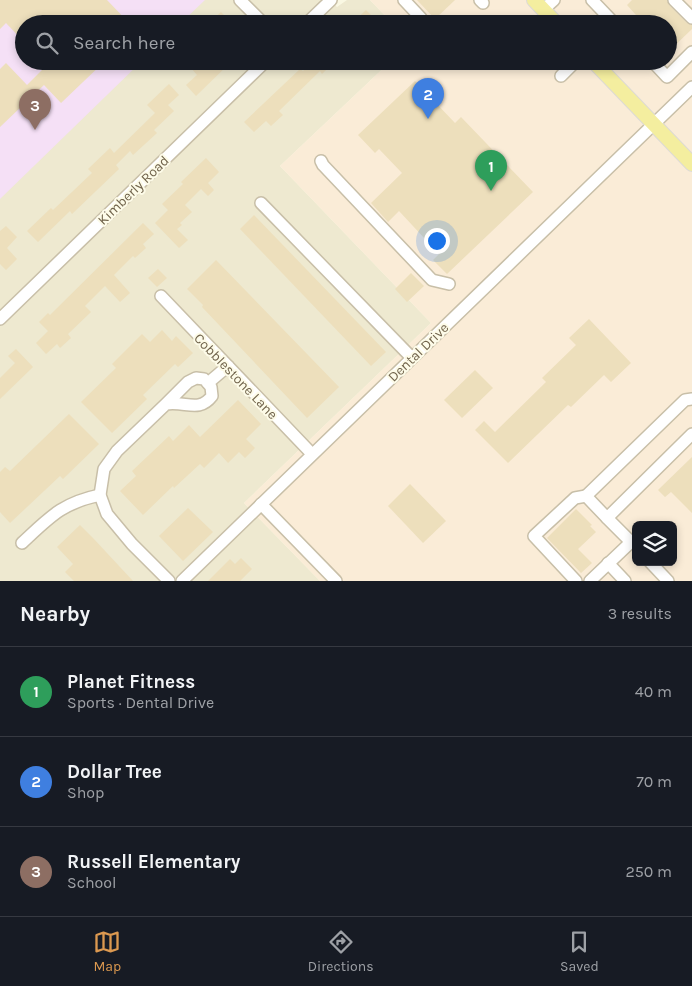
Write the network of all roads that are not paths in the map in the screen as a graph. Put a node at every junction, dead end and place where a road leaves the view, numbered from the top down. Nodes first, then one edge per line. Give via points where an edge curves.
1 (240, 0) edge
2 (331, 0) edge
3 (404, 0) edge
4 (554, 0) edge
5 (592, 0) edge
6 (674, 0) edge
7 (538, 5) edge
8 (255, 15) edge
9 (315, 15) edge
10 (418, 15) edge
11 (548, 15) edge
12 (606, 15) edge
13 (692, 18) edge
14 (692, 52) edge
15 (677, 67) edge
16 (257, 70) edge
17 (567, 70) edge
18 (605, 70) edge
19 (660, 70) edge
20 (674, 70) edge
21 (561, 76) dead end
22 (692, 87) edge
23 (653, 124) junction
24 (322, 161) dead end
25 (692, 164) edge
26 (261, 203) dead end
27 (448, 284) dead end
28 (161, 296) dead end
29 (0, 319) edge
30 (412, 358) junction
31 (228, 366) junction
32 (208, 383) junction
33 (692, 399) edge
34 (166, 404) junction
35 (692, 434) edge
36 (312, 454) junction
37 (100, 495) junction
38 (586, 496) junction
39 (261, 504) junction
40 (608, 518) junction
41 (22, 542) dead end
42 (632, 544) edge
43 (632, 546) edge
44 (608, 563) junction
45 (654, 566) edge
46 (170, 581) edge
47 (182, 581) edge
48 (336, 581) edge
49 (576, 581) edge
50 (590, 581) edge
51 (626, 581) edge
52 (668, 581) edge

1 - 8 street
2 - 9 street
3 - 10 street
4 - 7 street
5 - 12 street
6 - 13 street
7 - 11 main road
14 - 15 street
16 - 29 street, Kimberly Road
17 - 21 street
18 - 23 main road
19 - 20 street via 667,77
22 - 23 street, Dental Drive
23 - 25 main road
23 - 30 street, Dental Drive
24 - 27 street via 432,280
26 - 30 street
28 - 31 street, Cobblestone Lane
30 - 36 street, Dental Drive
31 - 32 street
31 - 36 street, Cobblestone Lane
32 - 34 street via 196,378
32 - 34 street via 212,396 207,403 197,406
33 - 38 street via 685,400
34 - 37 street via 117,451 104,469
35 - 40 street
36 - 39 street, Dental Drive
37 - 41 street via 69,504
37 - 46 street via 107,514 120,531
38 - 40 street
38 - 49 street via 575,498 534,536
39 - 47 street, Dental Drive
39 - 48 street
40 - 42 street
43 - 44 street
44 - 50 street
44 - 51 street
45 - 52 street

